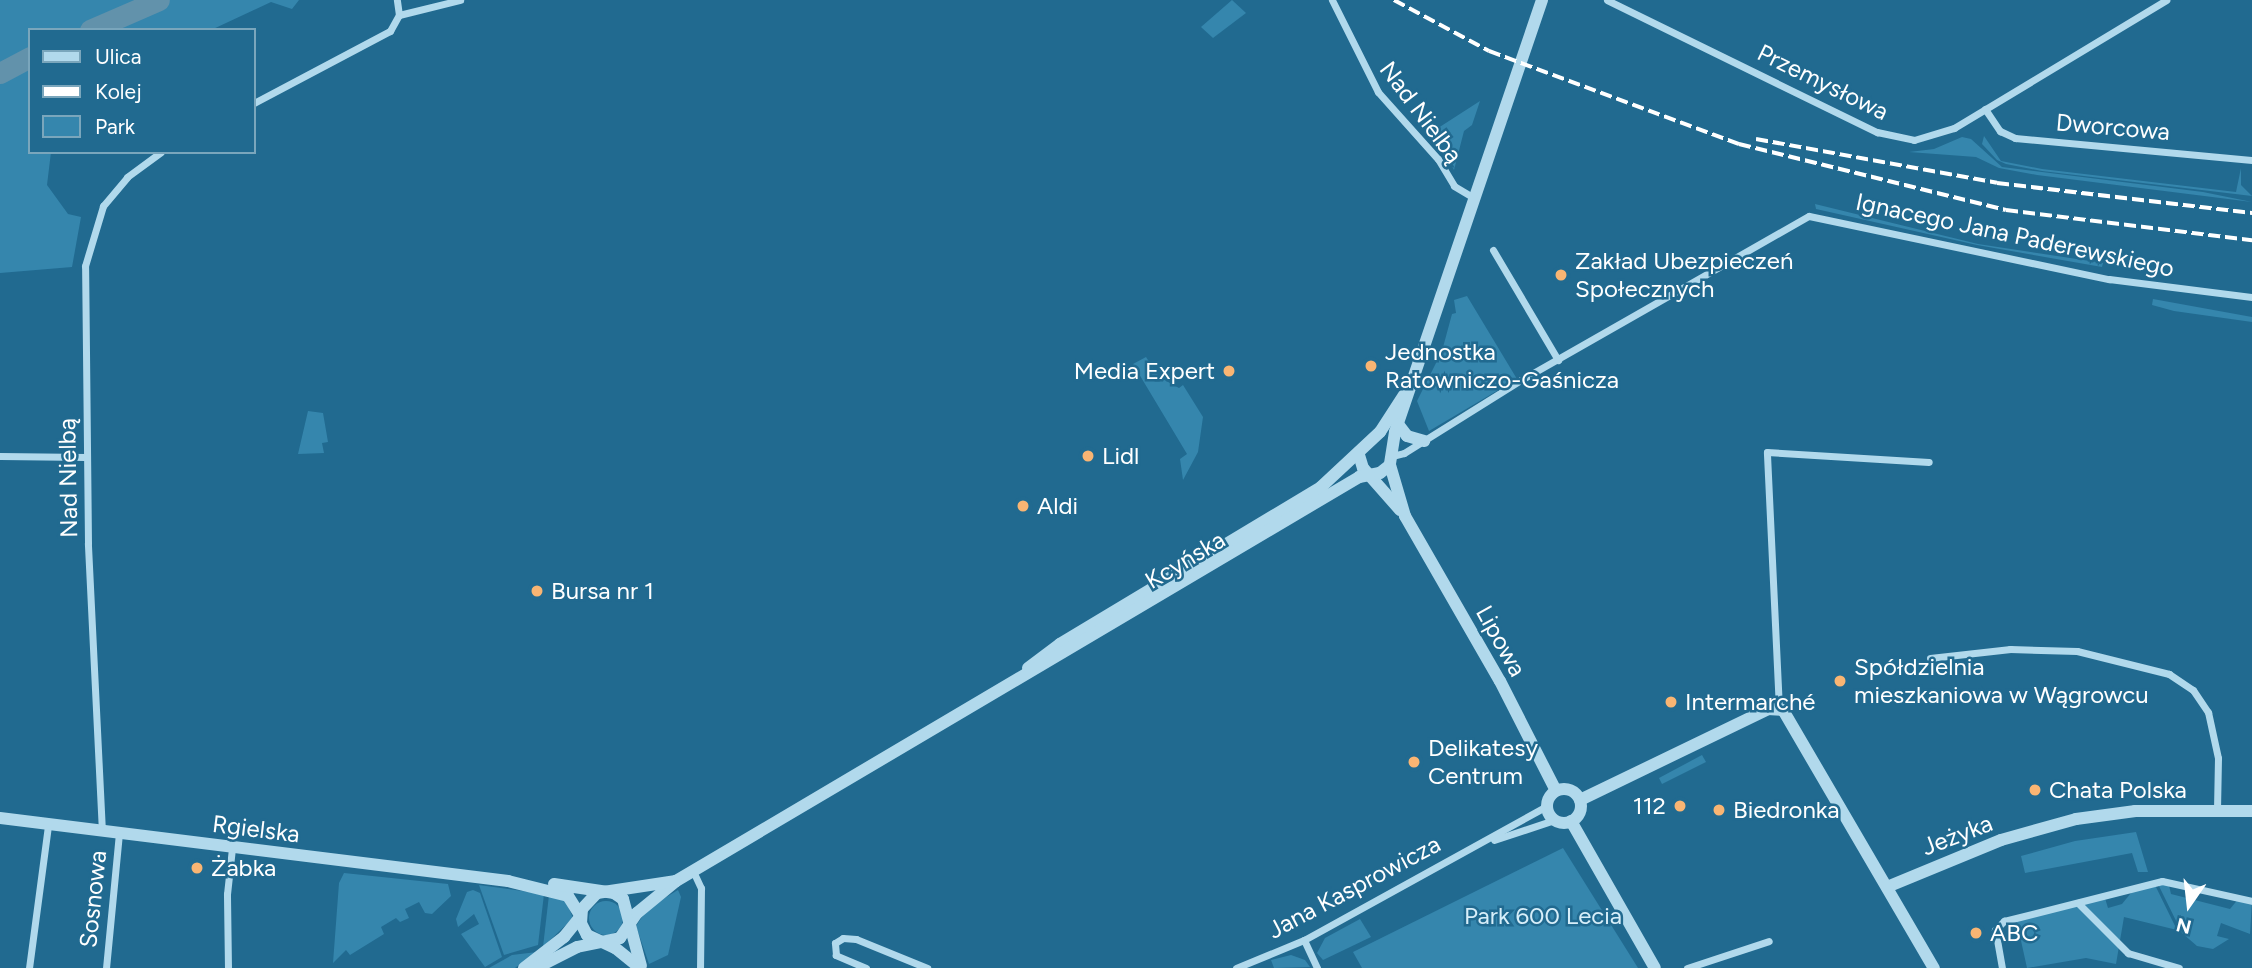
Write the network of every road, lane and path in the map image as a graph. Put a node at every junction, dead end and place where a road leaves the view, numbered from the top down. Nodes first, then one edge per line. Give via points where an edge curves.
1 (397, 0) edge
2 (460, 0) edge
3 (1332, 0) edge
4 (1542, 0) edge
5 (1607, 0) edge
6 (2166, 0) edge
7 (399, 16) junction
8 (256, 102) edge
9 (1985, 109) junction
10 (159, 154) edge
11 (2252, 160) edge
12 (1474, 198) junction
13 (1493, 250) dead end
14 (2252, 297) edge
15 (1558, 360) junction
16 (1410, 386) junction
17 (1398, 424) junction
18 (1372, 441) junction
19 (1424, 441) junction
20 (1359, 455) junction
21 (0, 456) edge
22 (86, 457) junction
23 (1391, 457) junction
24 (1929, 462) dead end
25 (1370, 473) junction
26 (1405, 516) junction
27 (1930, 658) dead end
28 (1017, 678) junction
29 (1779, 709) junction
30 (1556, 791) junction
31 (1580, 800) junction
32 (1547, 806) junction
33 (2217, 809) junction
34 (2252, 811) edge
35 (0, 818) edge
36 (1554, 820) junction
37 (1571, 821) junction
38 (48, 825) junction
39 (102, 832) junction
40 (119, 834) junction
41 (1490, 841) junction
42 (232, 848) junction
43 (693, 871) junction
44 (508, 881) junction
45 (676, 881) junction
46 (1887, 887) junction
47 (606, 892) junction
48 (2252, 901) edge
49 (2078, 903) junction
50 (580, 916) junction
51 (630, 925) junction
52 (1304, 940) junction
53 (1769, 941) dead end
54 (604, 942) junction
55 (29, 968) edge
56 (106, 968) edge
57 (228, 968) edge
58 (524, 968) edge
59 (536, 968) edge
60 (641, 968) edge
61 (700, 968) edge
62 (866, 968) edge
63 (927, 968) edge
64 (1236, 968) edge
65 (1317, 968) edge
66 (1655, 968) edge
67 (1687, 968) edge
68 (1934, 968) edge
69 (2002, 968) edge
70 (2179, 968) edge

1 - 7 street
2 - 7 street
3 - 12 street, Nad Nielbą via 1385,102 1438,159 1454,187
4 - 12 street
5 - 9 street, Przemysłowa via 1886,136 1906,140 1932,137
6 - 9 street, Przemysłowa
7 - 8 street via 385,34
9 - 11 street, Dworcowa via 2000,131 2015,138
10 - 22 street, Nad Nielbą via 116,189 99,214 88,245 84,287
12 - 16 street
13 - 15 street
14 - 15 street, Ignacego Jana Paderewskiego via 2117,281 1813,216 1797,219
15 - 19 street
16 - 17 street
16 - 18 street
17 - 19 street via 1407,436
17 - 23 street
18 - 20 street
18 - 23 street via 1385,443
19 - 23 street
20 - 25 street
20 - 28 street, Kcyńska via 1306,498 1060,644
21 - 22 street
22 - 39 street, Nad Nielbą
23 - 25 street via 1380,473
23 - 26 street, Lipowa
24 - 29 street via 1767,452
25 - 26 street, Lipowa
25 - 28 street, Kcyńska via 1066,654
26 - 30 street, Lipowa via 1496,673
27 - 33 street via 2010,649 2077,651 2169,674 2193,690 2208,712 2218,758
28 - 43 street, Kcyńska
29 - 31 street via 1768,709
29 - 46 street via 1803,738
30 - 31 street via 1572,791
30 - 32 street
31 - 37 street via 1579,814
32 - 36 street
32 - 41 street, Jana Kasprowicza
33 - 34 street, Jeżyka
33 - 46 street, Jeżyka via 2135,811 2076,819 2001,840
35 - 38 street, Rgielska
36 - 37 street
36 - 41 street, Jana Kasprowicza
37 - 66 street
38 - 39 street, Rgielska
38 - 55 street
39 - 40 street, Rgielska
40 - 42 street, Rgielska
40 - 56 street, Sosnowa
41 - 52 street, Jana Kasprowicza
42 - 44 street, Rgielska
42 - 57 street
43 - 45 street, Kcyńska
43 - 61 street via 701,888
44 - 47 street, Rgielska
44 - 50 street, Rgielska via 568,895
45 - 47 street, Kcyńska
45 - 51 street, Kcyńska via 637,913
46 - 68 street
47 - 50 street via 587,899
47 - 51 street via 627,904
48 - 49 street via 2168,881
49 - 69 street via 1998,922 1995,930
49 - 70 street via 2120,947
50 - 54 street via 587,934
50 - 58 street via 564,937
51 - 54 street via 620,938
51 - 60 street
52 - 64 street, Jana Kasprowicza
52 - 65 street
53 - 67 street
54 - 59 street via 577,947
54 - 60 street
62 - 63 street via 835,955 835,943 856,939

